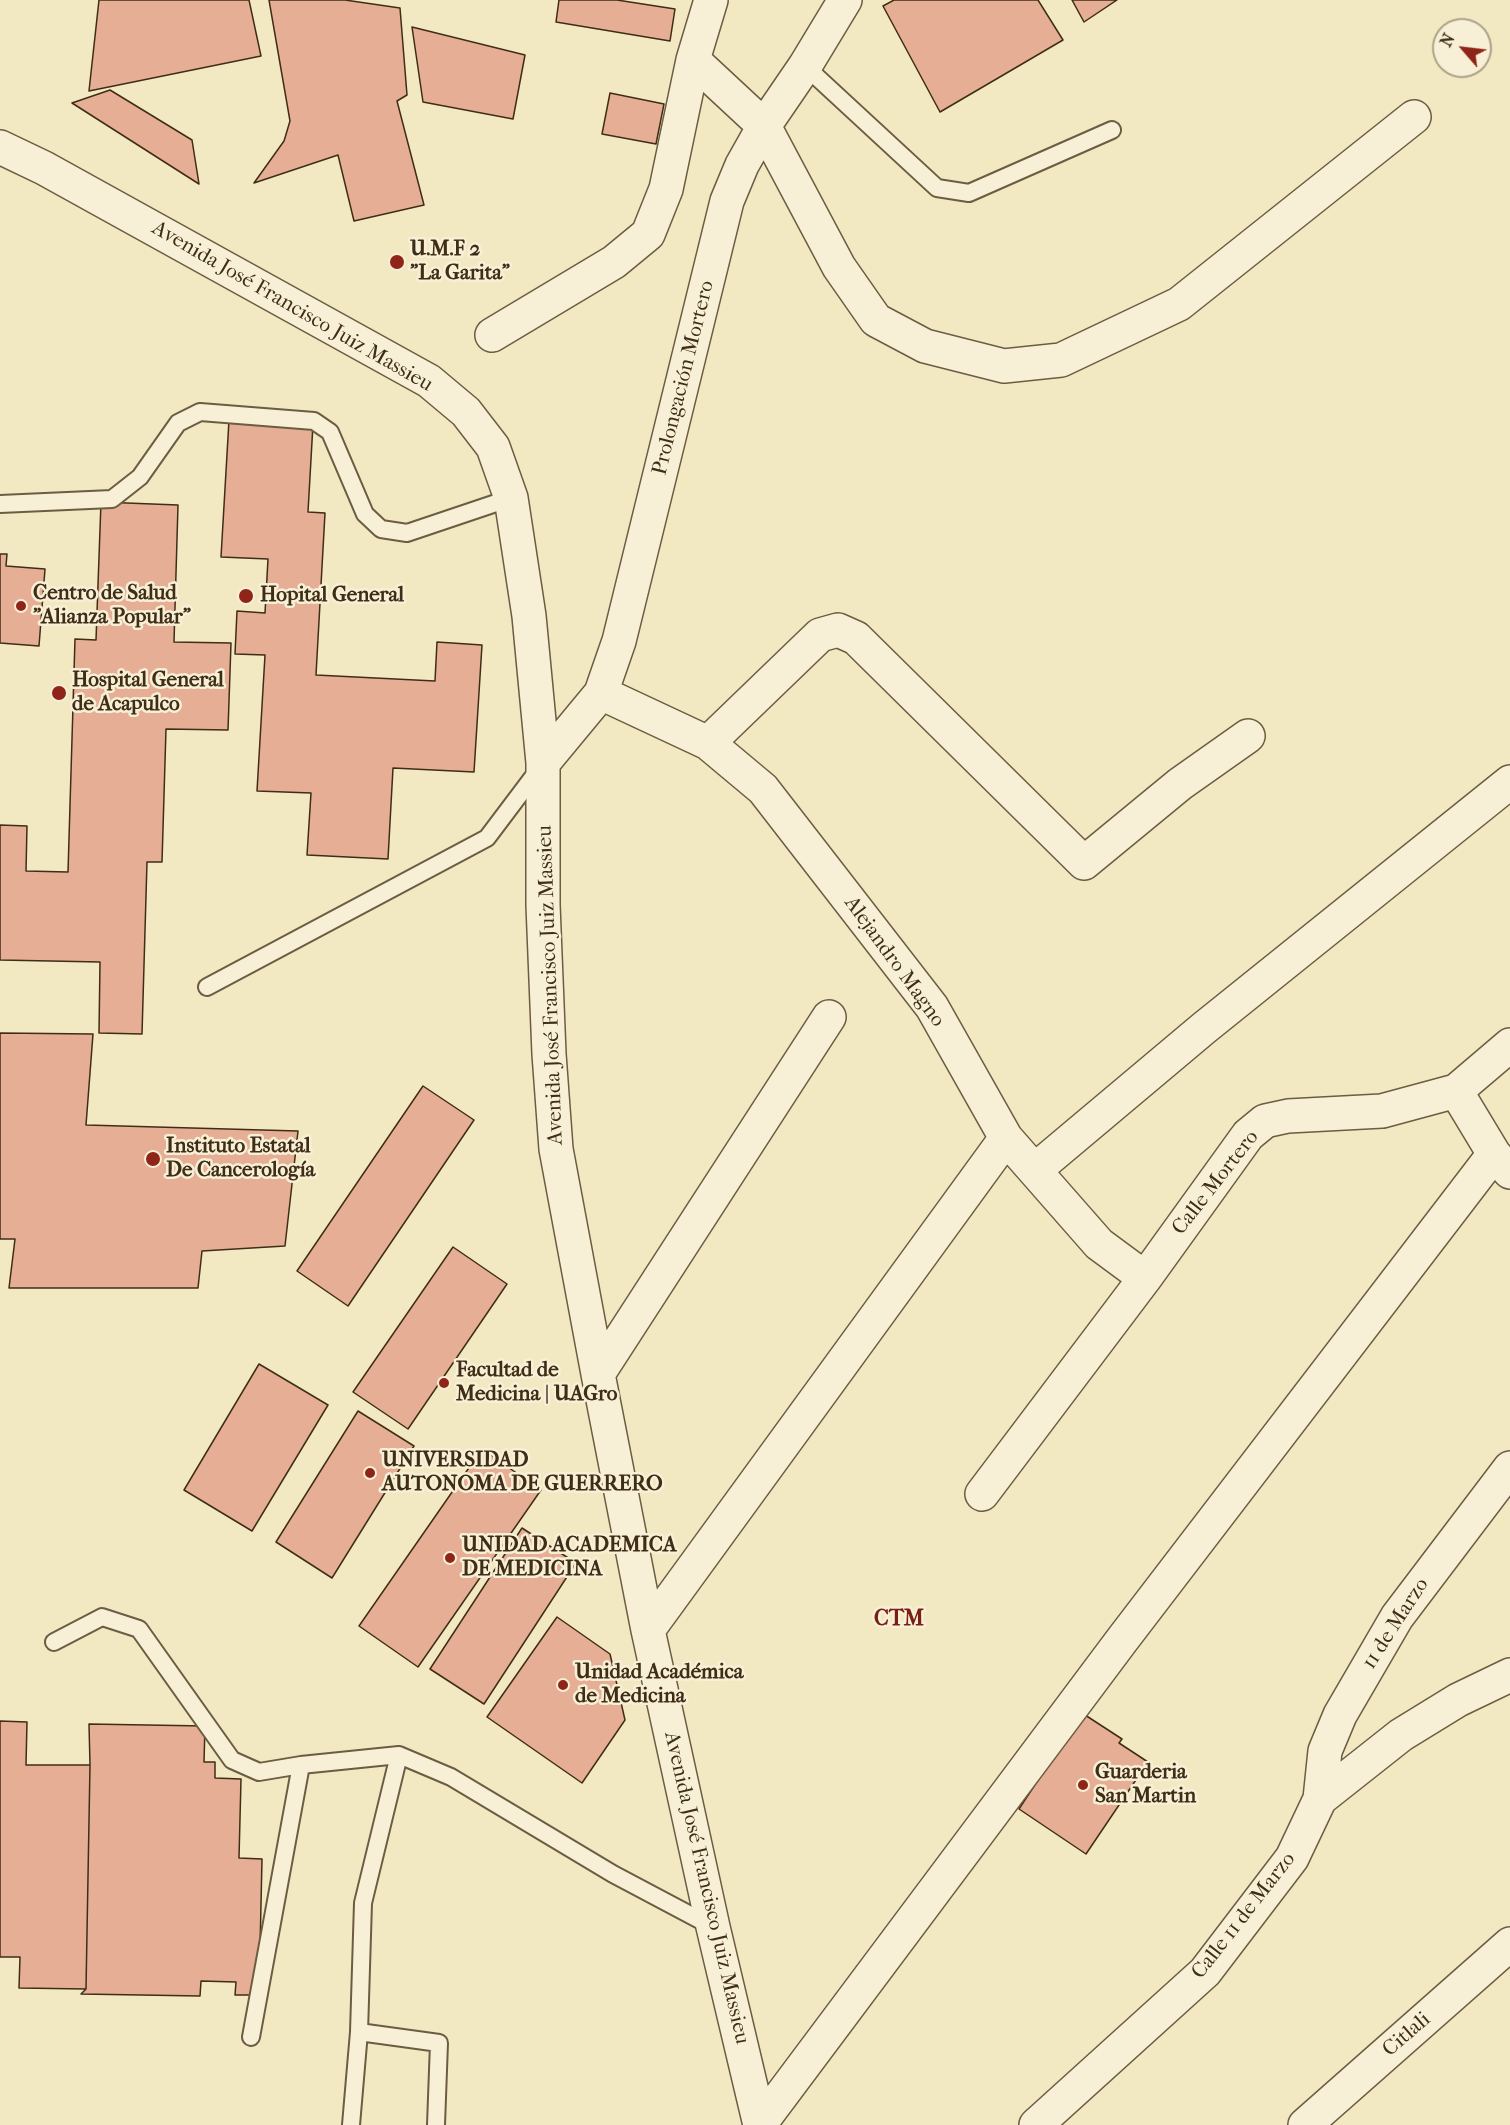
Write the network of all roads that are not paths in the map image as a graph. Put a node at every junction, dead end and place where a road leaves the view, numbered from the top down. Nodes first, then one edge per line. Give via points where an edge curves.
1 (711, 0) edge
2 (845, 0) edge
3 (693, 60) junction
4 (805, 66) junction
5 (1414, 117) dead end
6 (764, 126) junction
7 (1112, 130) dead end
8 (0, 147) edge
9 (492, 335) dead end
10 (511, 498) junction
11 (0, 504) edge
12 (601, 693) junction
13 (1248, 736) dead end
14 (708, 743) junction
15 (543, 763) junction
16 (1510, 782) edge
17 (207, 987) dead end
18 (829, 1017) dead end
19 (1510, 1045) edge
20 (1456, 1091) junction
21 (1006, 1138) junction
22 (1502, 1163) edge
23 (1035, 1170) junction
24 (1145, 1278) junction
25 (598, 1374) junction
26 (1510, 1468) edge
27 (982, 1494) dead end
28 (648, 1630) junction
29 (54, 1642) dead end
30 (1510, 1675) edge
31 (399, 1755) junction
32 (301, 1765) junction
33 (1320, 1799) junction
34 (713, 1927) junction
35 (1510, 1944) edge
36 (359, 2032) junction
37 (251, 2037) dead end
38 (351, 2125) edge
39 (436, 2125) edge
40 (760, 2125) edge
41 (1036, 2125) edge
42 (1305, 2125) edge

1 - 3 street
2 - 4 street, Prolongación Mortero
3 - 6 street
3 - 9 street via 666,189 648,234 614,262
4 - 6 street, Prolongación Mortero
4 - 7 lane via 937,188 969,193
5 - 6 street via 1179,304 1061,360 1004,366 925,346 876,320 839,267
6 - 12 street, Prolongación Mortero via 727,201 619,641
8 - 10 street, Avenida José Francisco Juiz Massieu via 429,381 466,412 493,447
10 - 11 lane via 407,533 381,529 365,514 330,432 314,421 200,412 178,423 140,477 112,499
10 - 15 street, Avenida José Francisco Juiz Massieu via 529,616
12 - 14 street, Alejandro Magno
12 - 15 street, Prolongación Mortero
13 - 14 street via 1180,784 1084,863 856,638 838,630 820,634
14 - 21 street, Alejandro Magno via 763,789 932,1007
15 - 17 lane via 487,838
15 - 25 street, Avenida José Francisco Juiz Massieu via 543,905 556,1149
16 - 23 street via 1204,1028
18 - 25 street
19 - 20 street
20 - 22 street
20 - 24 street, Calle Mortero via 1382,1111 1288,1116 1266,1121 1248,1136
21 - 23 street, Alejandro Magno
21 - 28 street
22 - 40 street via 1101,1668
23 - 24 street, Alejandro Magno via 1099,1244
24 - 27 street, Calle Mortero
25 - 28 street, Avenida José Francisco Juiz Massieu
26 - 33 street, 11 de Marzo via 1396,1617 1340,1715 1325,1751
28 - 34 street, Avenida José Francisco Juiz Massieu
29 - 32 lane via 102,1617 139,1629 232,1760 259,1772
30 - 33 street, Calle 11 de Marzo via 1458,1700 1401,1735
31 - 32 lane
31 - 34 lane via 451,1776 613,1874
31 - 36 lane via 363,1903
32 - 37 lane
33 - 41 street, Calle 11 de Marzo via 1292,1858 1205,1972
34 - 40 street, Avenida José Francisco Juiz Massieu
35 - 42 street, Citlali
36 - 38 lane
36 - 39 lane via 439,2043

